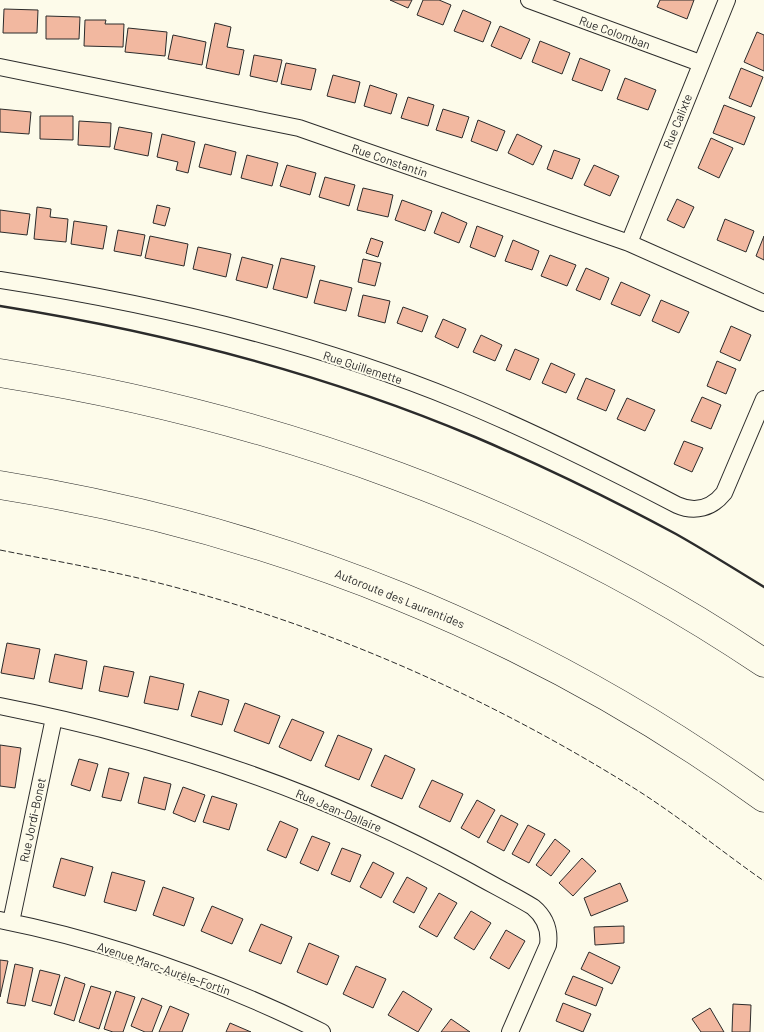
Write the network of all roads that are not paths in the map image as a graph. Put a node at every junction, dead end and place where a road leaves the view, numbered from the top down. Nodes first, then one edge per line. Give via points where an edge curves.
1 (529, 0) edge
2 (727, 0) edge
3 (700, 63) junction
4 (0, 67) edge
5 (629, 243) junction
6 (0, 280) edge
7 (764, 303) edge
8 (0, 373) edge
9 (764, 399) edge
10 (0, 485) edge
11 (764, 663) edge
12 (0, 706) edge
13 (54, 718) junction
14 (764, 798) edge
15 (5, 921) edge
16 (296, 1026) edge
17 (322, 1032) edge
18 (510, 1032) edge

1 - 3 street, Rue Colomban
2 - 3 street, Rue Calixte
3 - 5 street, Rue Calixte
4 - 5 street, Rue Constantin via 299,128
5 - 7 street, Rue Constantin
6 - 9 street, Rue Guillemette via 196,318 340,359 475,408 683,507 694,509 716,502 724,493
8 - 11 highway via 109,392 227,420 409,480 576,554 679,610
10 - 14 highway, Autoroute des Laurentides via 106,505 236,538 431,608 536,658 612,700 718,765
12 - 13 street, Rue Jean-Dallaire
13 - 15 street, Rue Jordi-Bonet
13 - 18 street, Rue Jean-Dallaire via 193,754 278,784 400,836 533,907 546,924 548,945
15 - 16 street, Avenue Marc-Aurèle-Fortin via 75,938 165,966 231,991
16 - 17 street, Avenue Marc-Aurèle-Fortin

